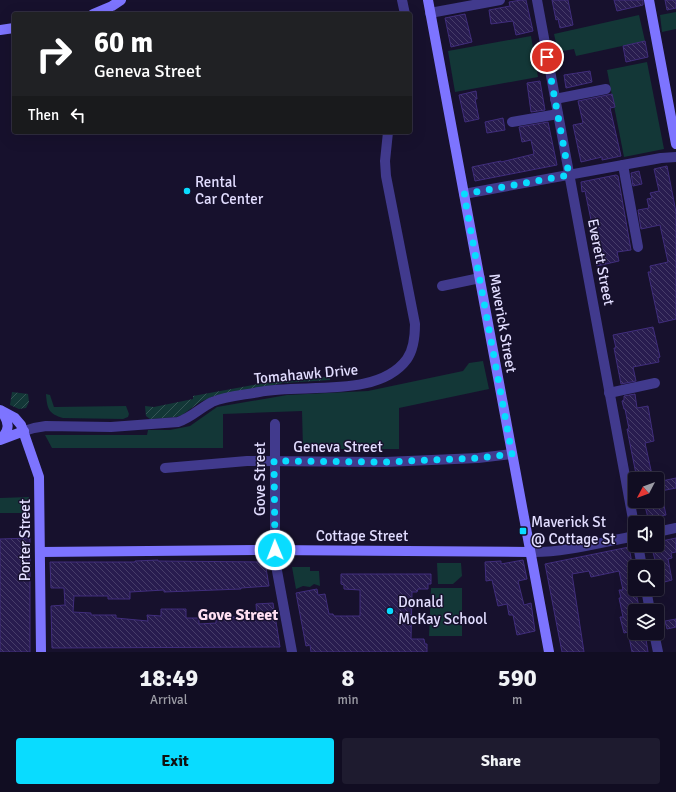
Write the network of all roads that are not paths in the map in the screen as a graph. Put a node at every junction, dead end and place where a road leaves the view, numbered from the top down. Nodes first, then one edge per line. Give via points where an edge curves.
1 (121, 0) edge
2 (402, 0) edge
3 (428, 0) edge
4 (500, 0) edge
5 (537, 0) edge
6 (649, 0) edge
7 (98, 12) edge
8 (405, 12) edge
9 (430, 13) junction
10 (12, 28) edge
11 (0, 30) edge
12 (606, 89) dead end
13 (555, 99) junction
14 (558, 114) junction
15 (512, 122) dead end
16 (388, 134) edge
17 (676, 144) edge
18 (676, 157) edge
19 (623, 165) junction
20 (569, 175) junction
21 (464, 194) junction
22 (638, 247) dead end
23 (480, 278) junction
24 (442, 286) dead end
25 (655, 383) dead end
26 (610, 393) junction
27 (0, 411) edge
28 (275, 424) dead end
29 (24, 431) junction
30 (0, 439) edge
31 (512, 454) junction
32 (274, 461) junction
33 (165, 468) dead end
34 (632, 516) edge
35 (676, 528) edge
36 (664, 531) edge
37 (628, 537) edge
38 (275, 550) junction
39 (40, 552) junction
40 (530, 552) junction
41 (655, 640) edge
42 (41, 652) edge
43 (292, 652) edge
44 (549, 652) edge
45 (658, 652) edge

1 - 7 main road
2 - 8 street
3 - 9 main road, Maverick Street
4 - 9 street
5 - 13 street, Everett Street
6 - 17 main road
9 - 21 main road, Maverick Street
10 - 11 main road
12 - 13 street
13 - 14 street, Everett Street
14 - 15 street
14 - 20 street, Everett Street
16 - 29 street, Tomahawk Drive via 386,176 415,324 412,348 407,359 393,371 379,380 359,386 262,391 216,401 178,422 111,427 46,426
18 - 19 street
19 - 20 street
19 - 22 street
20 - 21 street
20 - 26 street, Everett Street
21 - 23 main road, Maverick Street
23 - 24 street
23 - 31 main road, Maverick Street
25 - 26 street
26 - 34 street, Everett Street
27 - 29 main road, Porter Street via 15,418
27 - 30 main road via 6,417 8,428
28 - 32 street, Gove Street
29 - 30 main road
29 - 39 main road, Porter Street via 40,480
31 - 32 street, Geneva Street via 385,462
31 - 40 main road, Maverick Street
32 - 33 street, Geneva Street
32 - 38 street, Gove Street
35 - 36 street
37 - 40 street, Cottage Street via 558,551
38 - 39 main road, Cottage Street
38 - 40 main road, Cottage Street
38 - 43 street, Gove Street
39 - 42 main road, Porter Street
40 - 44 main road, Maverick Street
41 - 45 street

